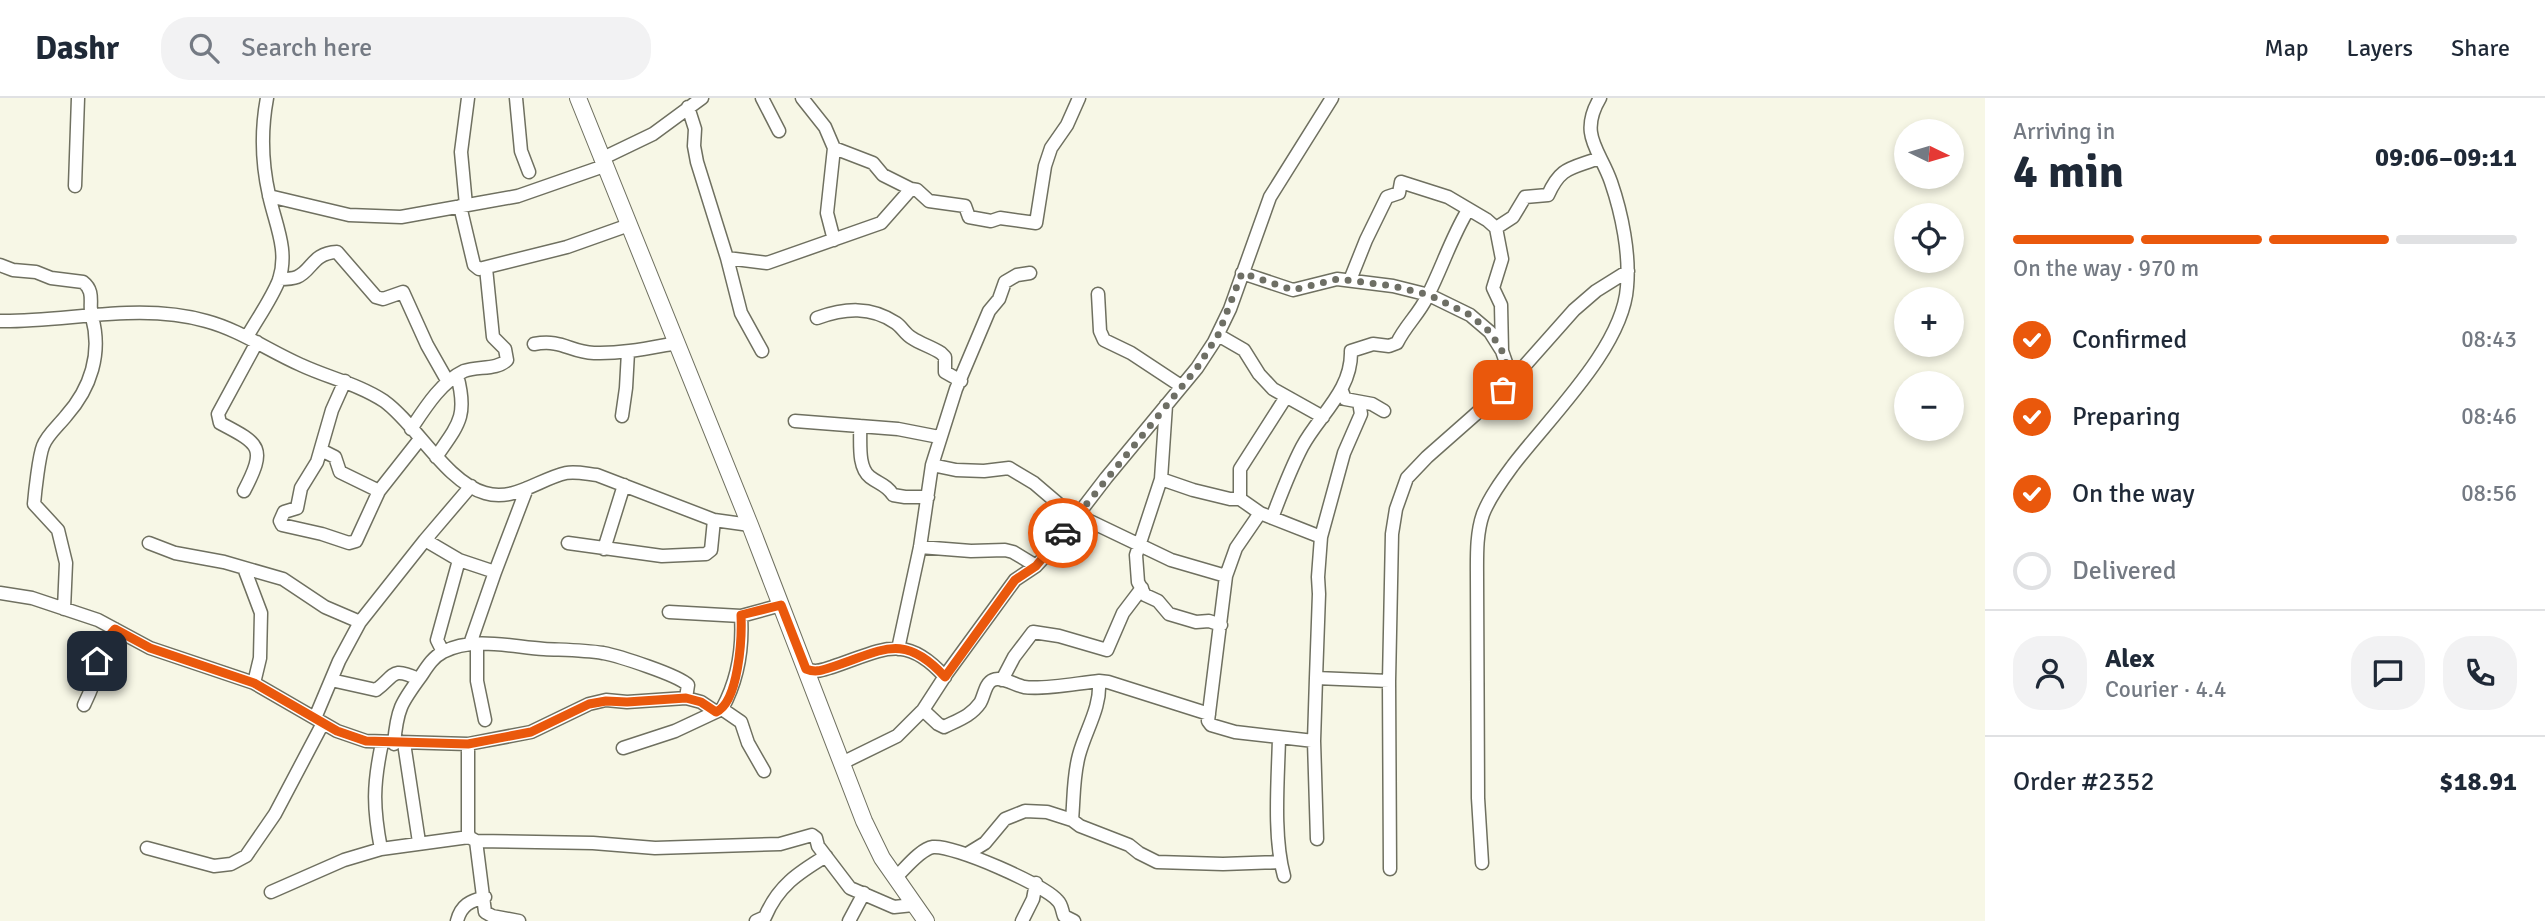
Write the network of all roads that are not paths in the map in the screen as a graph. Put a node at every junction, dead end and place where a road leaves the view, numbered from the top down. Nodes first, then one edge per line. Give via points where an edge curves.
1 (78, 98) edge
2 (267, 98) edge
3 (468, 98) edge
4 (516, 98) edge
5 (578, 98) edge
6 (702, 98) edge
7 (762, 98) edge
8 (802, 98) edge
9 (1079, 98) edge
10 (1332, 98) edge
11 (1600, 98) edge
12 (688, 107) junction
13 (779, 131) dead end
14 (834, 148) junction
15 (1599, 158) junction
16 (603, 163) junction
17 (529, 172) dead end
18 (75, 187) dead end
19 (911, 189) junction
20 (269, 195) junction
21 (463, 205) junction
22 (1468, 211) junction
23 (629, 225) junction
24 (1496, 228) junction
25 (834, 240) junction
26 (727, 258) junction
27 (0, 265) edge
28 (486, 268) junction
29 (1628, 271) junction
30 (1030, 273) dead end
31 (1242, 273) junction
32 (279, 279) junction
33 (1350, 280) junction
34 (1098, 294) dead end
35 (1429, 295) junction
36 (91, 316) junction
37 (817, 318) dead end
38 (0, 321) edge
39 (1218, 335) junction
40 (252, 340) junction
41 (677, 343) junction
42 (534, 344) dead end
43 (762, 351) dead end
44 (1502, 351) junction
45 (628, 352) junction
46 (453, 378) junction
47 (1512, 380) junction
48 (345, 381) junction
49 (961, 381) junction
50 (1181, 386) junction
51 (1342, 391) junction
52 (1286, 397) junction
53 (1359, 402) junction
54 (1166, 405) junction
55 (1384, 411) dead end
56 (622, 416) dead end
57 (1323, 417) junction
58 (795, 421) dead end
59 (860, 426) junction
60 (416, 434) junction
61 (939, 437) junction
62 (321, 450) junction
63 (436, 457) junction
64 (932, 465) junction
65 (1161, 479) junction
66 (624, 485) junction
67 (471, 486) junction
68 (527, 488) junction
69 (244, 491) dead end
70 (379, 491) junction
71 (928, 497) junction
72 (1240, 499) junction
73 (1266, 515) junction
74 (1076, 516) junction
75 (714, 520) junction
76 (750, 525) junction
77 (1321, 537) junction
78 (425, 540) junction
79 (149, 543) dead end
80 (568, 543) dead end
81 (1140, 545) junction
82 (920, 547) junction
83 (604, 549) junction
84 (459, 560) junction
85 (1036, 566) junction
86 (244, 568) junction
87 (495, 572) junction
88 (1226, 576) junction
89 (1142, 588) junction
90 (0, 593) edge
91 (781, 605) junction
92 (64, 608) junction
93 (669, 612) dead end
94 (741, 615) junction
95 (360, 622) junction
96 (1221, 625) junction
97 (115, 629) junction
98 (473, 644) junction
99 (898, 649) junction
100 (443, 652) junction
101 (806, 669) junction
102 (945, 677) junction
103 (1316, 678) junction
104 (418, 679) junction
105 (331, 680) junction
106 (1002, 680) junction
107 (1100, 681) junction
108 (1389, 681) junction
109 (254, 683) junction
110 (686, 698) junction
111 (85, 705) dead end
112 (719, 710) junction
113 (923, 710) junction
114 (1209, 714) junction
115 (485, 720) dead end
116 (319, 721) junction
117 (1279, 738) junction
118 (1314, 741) junction
119 (393, 744) junction
120 (468, 744) junction
121 (623, 748) dead end
122 (842, 763) junction
123 (764, 771) dead end
124 (1072, 820) junction
125 (473, 839) junction
126 (1317, 839) dead end
127 (419, 842) junction
128 (147, 848) dead end
129 (381, 849) junction
130 (967, 854) junction
131 (826, 856) junction
132 (1281, 862) junction
133 (1482, 863) dead end
134 (1390, 869) dead end
135 (1284, 876) dead end
136 (895, 878) junction
137 (1036, 883) junction
138 (271, 892) dead end
139 (864, 893) junction
140 (485, 897) junction
141 (913, 905) junction
142 (895, 914) edge
143 (457, 921) edge
144 (519, 921) edge
145 (756, 921) edge
146 (849, 921) edge
147 (926, 921) edge
148 (1022, 921) edge
149 (1074, 921) edge

1 - 18 street
2 - 20 street via 263,140
3 - 21 street via 461,152
4 - 17 street via 521,151
5 - 16 main road
6 - 12 street
7 - 13 street
8 - 14 street via 825,127
9 - 19 street via 1052,144 1036,223 969,217 965,206 929,201
10 - 31 street via 1270,197
11 - 15 street via 1590,129
12 - 16 street
12 - 26 street via 695,129 695,154
14 - 19 street via 873,163 883,175
14 - 25 street via 827,213
15 - 24 street via 1563,171 1548,195 1525,197 1513,217
15 - 29 street via 1610,180
16 - 21 street via 534,191
16 - 23 main road
19 - 25 street via 886,220
20 - 21 street via 372,217 401,217
20 - 32 street via 282,244
21 - 28 street via 474,265
22 - 24 street
22 - 33 street via 1448,197 1401,182 1399,193 1387,197 1374,221
22 - 35 street
23 - 28 street
23 - 41 main road
24 - 44 street via 1502,259 1493,288 1501,305
25 - 26 street via 767,263
26 - 43 street via 741,313
27 - 36 street via 83,282 91,294
28 - 46 street via 494,337 505,349 507,360
29 - 47 street via 1574,310
29 - 133 street via 1624,308 1609,343 1504,478 1483,516 1477,578
30 - 49 street via 1005,282
31 - 33 street via 1293,290
31 - 39 street
32 - 40 street
32 - 46 street via 296,278 313,261 337,252 376,297 405,295 427,345
33 - 35 street
34 - 50 street via 1104,340
35 - 44 street via 1481,323
35 - 51 street via 1394,346 1373,344 1351,351
36 - 38 street
36 - 40 street via 168,313 207,321
36 - 92 street via 96,325 97,355 77,403 44,442 34,504 58,530 66,563
37 - 49 street via 839,311 879,313 909,337 941,353 944,372
39 - 50 street
39 - 52 street via 1244,351 1259,374
40 - 48 street
40 - 69 street via 218,414 220,423 254,442 257,450 256,468
41 - 45 street
41 - 76 main road
42 - 45 street via 555,342 590,353
44 - 47 street
45 - 56 street
46 - 60 street
46 - 63 street via 463,398 461,417
47 - 108 street via 1407,478 1395,509 1392,534
48 - 60 street via 386,403
48 - 62 street
49 - 61 street
50 - 54 street
51 - 53 street via 1345,399
51 - 57 street
52 - 57 street
52 - 72 street via 1240,469
53 - 55 street
53 - 77 street via 1361,414 1344,453
54 - 65 street
54 - 74 street
57 - 73 street
58 - 59 street
59 - 61 street
59 - 71 street via 862,464 868,475 893,495
60 - 63 street
60 - 70 street
61 - 64 street
62 - 70 street via 335,457 340,472
62 - 70 street via 301,488 298,505 284,512 282,525 353,543
63 - 67 street
64 - 71 street
64 - 74 street via 956,470 1009,468
65 - 72 street
65 - 81 street
66 - 68 street via 570,472
66 - 75 street
66 - 83 street
67 - 68 street via 494,495
67 - 78 street
68 - 87 street
71 - 82 street
72 - 73 street
73 - 77 street
73 - 88 street via 1236,548
74 - 81 street
74 - 85 street
75 - 76 street
75 - 83 street via 711,550 706,554 662,556
76 - 91 main road
77 - 103 street
78 - 84 street
78 - 95 street
79 - 86 street via 188,557
80 - 83 street
81 - 88 street via 1171,560
81 - 89 street via 1135,567
82 - 85 street via 1005,550
82 - 99 street
84 - 87 street
84 - 100 street via 437,640
85 - 102 street via 1015,580
86 - 95 street via 283,579 325,607
86 - 109 street via 261,613
87 - 98 street
88 - 96 street
89 - 96 street via 1169,614
89 - 106 street via 1123,613 1107,650 1033,632
90 - 92 street
91 - 94 street
91 - 101 main road
92 - 97 street
93 - 94 street
94 - 112 street via 740,655 732,686
95 - 105 street
96 - 114 street
97 - 109 street via 150,648
97 - 111 street via 98,659
98 - 100 street
98 - 110 street via 610,655 684,681 688,685
98 - 115 street
99 - 101 street via 871,651 815,672
99 - 102 street via 924,656
100 - 104 street
101 - 122 main road
102 - 113 street
103 - 108 street
103 - 118 street
104 - 105 street via 396,672 376,691
104 - 119 street via 401,703
105 - 116 street
106 - 107 street via 1031,687
106 - 113 street via 989,682 972,712 944,727
107 - 114 street
107 - 124 street via 1097,707 1074,776
108 - 134 street
109 - 116 street
110 - 112 street
110 - 120 street via 597,702 531,732
112 - 121 street
112 - 123 street via 741,722
113 - 122 street via 897,736
114 - 117 street via 1211,725
116 - 119 street via 351,737
116 - 128 street via 275,814 246,856 214,866
117 - 118 street
117 - 132 street
118 - 126 street
119 - 120 street
119 - 127 street
119 - 129 street via 376,774 374,800
120 - 125 street
122 - 136 main road via 873,840
124 - 130 street via 1047,812 1015,814
124 - 132 street via 1157,862
125 - 127 street
125 - 131 street via 655,848 780,844 812,835
125 - 140 street
127 - 129 street
129 - 138 street
130 - 136 street via 929,849
130 - 137 street
131 - 139 street via 850,888
131 - 145 street via 790,880 774,897 765,917
132 - 135 street
136 - 141 main road
137 - 148 street
137 - 149 street via 1058,901 1064,916
139 - 142 street
139 - 146 street
140 - 143 street via 467,903
140 - 144 street via 488,914
141 - 142 street
141 - 147 main road

